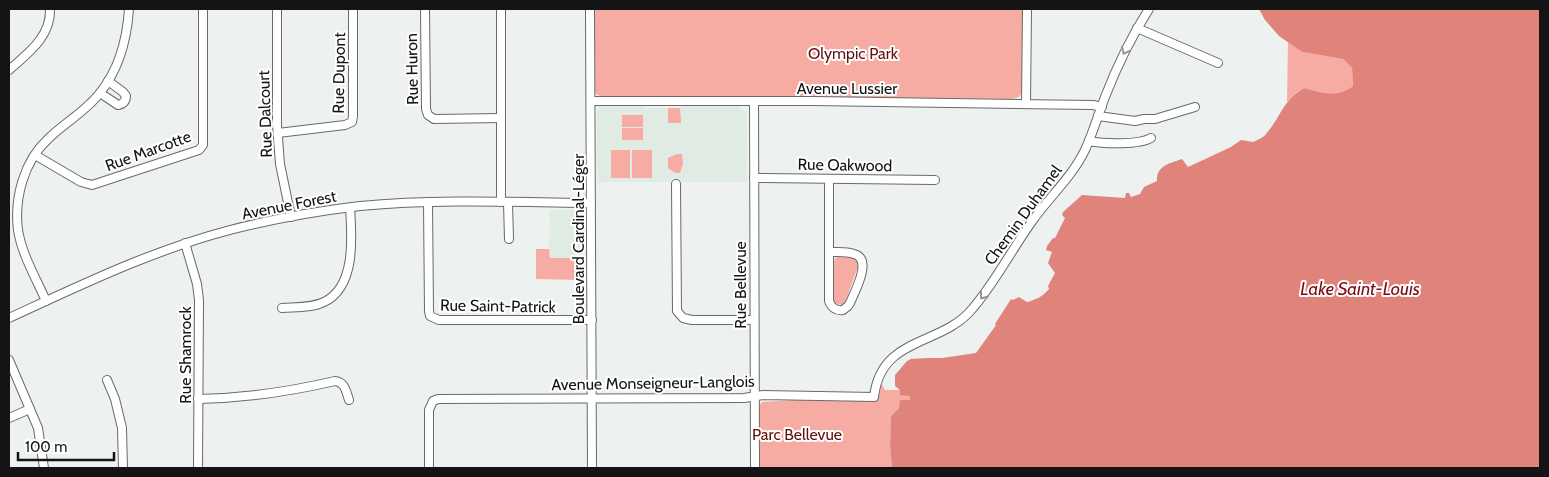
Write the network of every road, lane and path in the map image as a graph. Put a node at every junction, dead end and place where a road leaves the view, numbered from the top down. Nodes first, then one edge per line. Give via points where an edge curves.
1 (50, 9) edge
2 (129, 9) edge
3 (203, 9) edge
4 (278, 9) edge
5 (353, 9) edge
6 (425, 9) edge
7 (501, 9) edge
8 (590, 9) edge
9 (1027, 9) edge
10 (1149, 9) edge
11 (1137, 28) junction
12 (1218, 64) dead end
13 (9, 70) edge
14 (108, 82) junction
15 (100, 94) junction
16 (591, 101) junction
17 (754, 101) junction
18 (1026, 104) junction
19 (1102, 107) junction
20 (1196, 107) dead end
21 (1098, 116) junction
22 (501, 118) junction
23 (278, 133) junction
24 (1151, 138) dead end
25 (1089, 141) junction
26 (35, 155) junction
27 (754, 178) junction
28 (829, 179) junction
29 (935, 180) dead end
30 (676, 184) dead end
31 (428, 202) junction
32 (505, 202) junction
33 (591, 203) junction
34 (350, 208) junction
35 (291, 216) junction
36 (509, 239) dead end
37 (185, 243) junction
38 (830, 252) junction
39 (46, 301) junction
40 (282, 308) dead end
41 (9, 318) edge
42 (592, 320) junction
43 (754, 320) junction
44 (9, 360) edge
45 (107, 380) dead end
46 (754, 397) junction
47 (874, 397) joint
48 (592, 398) junction
49 (198, 399) junction
50 (349, 400) dead end
51 (30, 408) junction
52 (9, 418) edge
53 (44, 468) edge
54 (122, 468) edge
55 (198, 468) edge
56 (429, 468) edge
57 (592, 468) edge
58 (754, 468) edge

1 - 13 street via 40,42
2 - 14 street via 124,45
3 - 26 street, Rue Marcotte via 204,139 199,150 92,185
4 - 23 street, Rue Dalcourt
5 - 23 street, Rue Dupont via 352,122
6 - 22 street, Rue Huron via 428,115 434,119
7 - 22 street
8 - 16 street, Boulevard Cardinal-Léger
9 - 18 street
10 - 11 street, Chemin Duhamel
11 - 12 street
11 -> 19 street, Chemin Duhamel
14 - 15 street
14 - 15 street via 123,92 125,101 118,105
15 - 26 street via 48,139
16 - 17 street, Avenue Lussier
16 - 33 street, Boulevard Cardinal-Léger
17 - 18 street, Avenue Lussier
17 - 27 street, Rue Bellevue
18 - 19 street, Avenue Lussier
19 - 21 street, Chemin Duhamel
20 - 21 street via 1155,119 1134,121
21 - 25 street, Chemin Duhamel
22 - 32 street
23 - 35 street, Rue Dalcourt via 280,164
24 - 25 street via 1136,143
25 -> 47 street, Chemin Duhamel via 1073,170 1035,218 973,308 946,330 912,344 894,356 878,380
26 - 39 street via 21,188 18,221 22,248
27 - 28 street, Rue Oakwood
27 - 43 street, Rue Bellevue
28 - 29 street, Rue Oakwood
28 - 38 street
30 - 43 street via 677,311 683,318 692,320
31 - 32 street, Avenue Forest
31 - 34 street, Avenue Forest
31 - 42 street, Rue Saint-Patrick via 429,311 432,319
32 - 33 street, Avenue Forest
32 - 36 street
33 - 42 street, Boulevard Cardinal-Léger
34 - 35 street, Avenue Forest
34 - 40 street via 350,252 340,289 317,305
35 - 37 street, Avenue Forest
37 - 39 street, Avenue Forest
37 - 49 street, Rue Shamrock via 199,300
38 - 38 street via 829,301 834,309 843,310 850,303 863,264 853,253
39 - 41 street, Avenue Forest
42 - 48 street, Boulevard Cardinal-Léger
43 - 46 street, Rue Bellevue
44 - 51 street
45 - 54 street via 122,428
46 - 47 street, Avenue Monseigneur-Langlois
46 - 48 street, Avenue Monseigneur-Langlois
46 - 58 street, Rue Bellevue
48 - 56 street, Avenue Monseigneur-Langlois via 444,398 433,401 429,410
48 - 57 street, Boulevard Cardinal-Léger
49 - 50 street via 261,395 335,381 343,384
49 - 55 street, Rue Shamrock
51 - 52 street
51 - 53 street via 38,428

